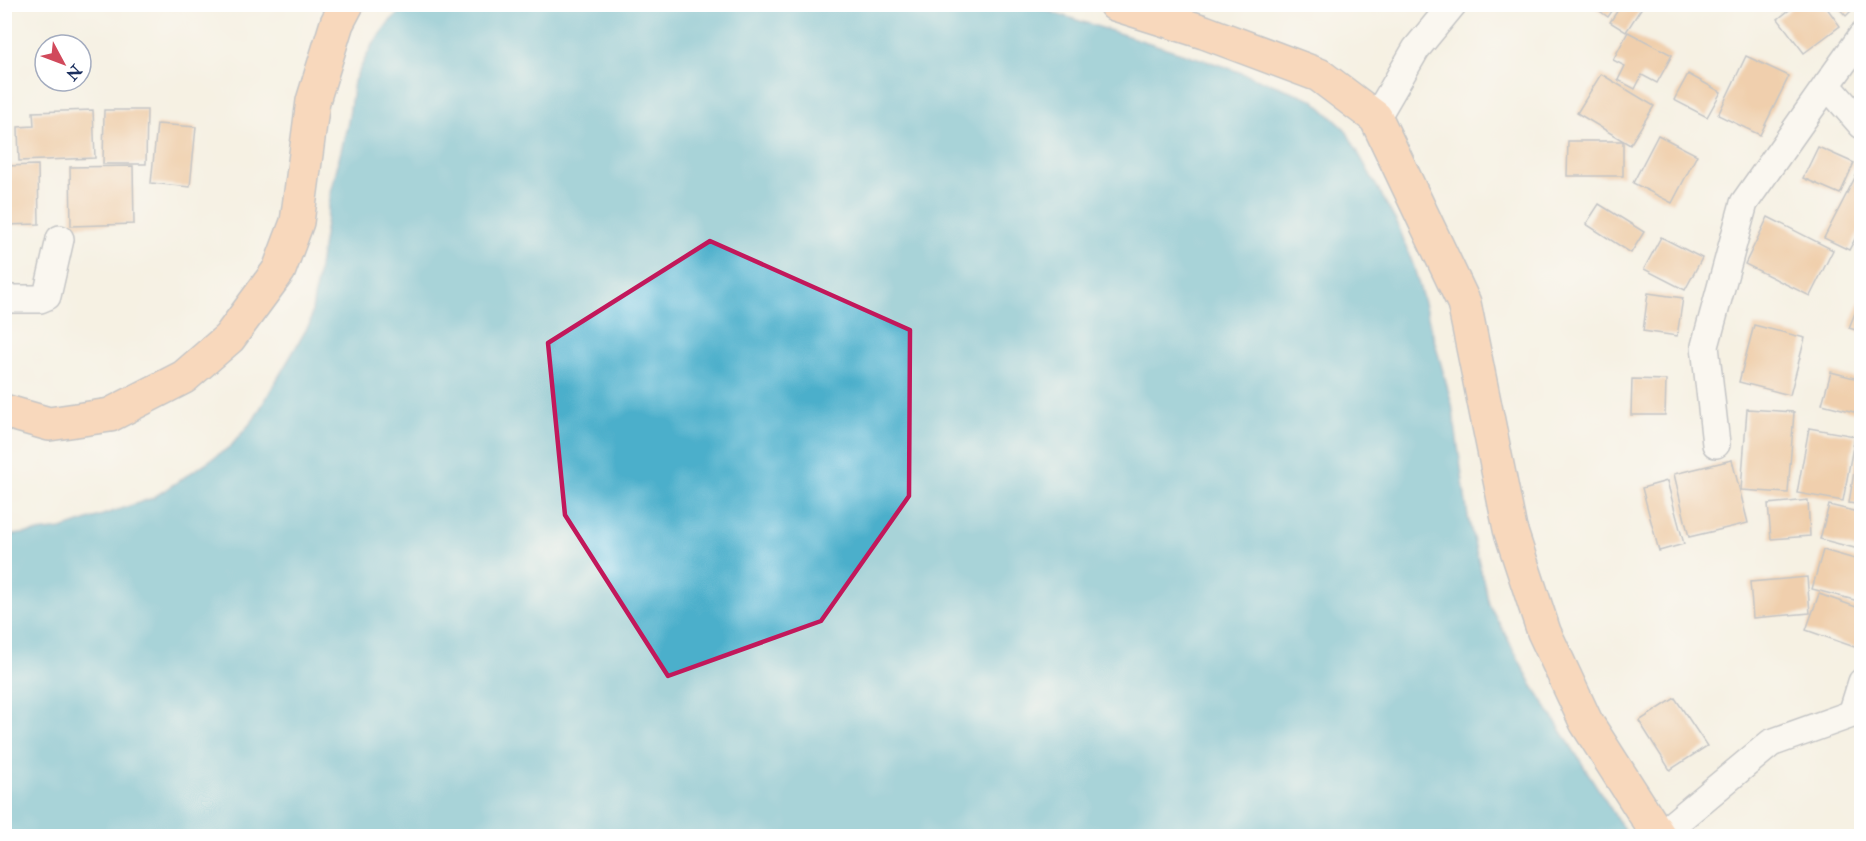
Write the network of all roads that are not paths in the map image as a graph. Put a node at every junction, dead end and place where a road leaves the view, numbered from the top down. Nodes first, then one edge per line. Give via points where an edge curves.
1 (347, 4) edge
2 (1115, 4) edge
3 (1452, 4) edge
4 (1862, 36) edge
5 (1827, 85) junction
6 (1376, 118) junction
7 (1862, 125) edge
8 (60, 239) dead end
9 (4, 298) edge
10 (4, 411) edge
11 (1716, 444) dead end
12 (1862, 682) edge
13 (1857, 713) edge
14 (1659, 837) edge

1 - 10 main road via 337,23 313,100 297,222 279,270 229,338 184,377 110,416 49,424
2 - 6 main road via 1319,75
3 - 6 street via 1416,49
4 - 5 street
5 - 7 street
5 - 11 street via 1744,203 1705,346
6 - 14 main road via 1464,303 1510,529 1544,632 1586,722
8 - 9 street via 48,296
12 - 13 street
13 - 14 street via 1771,743

